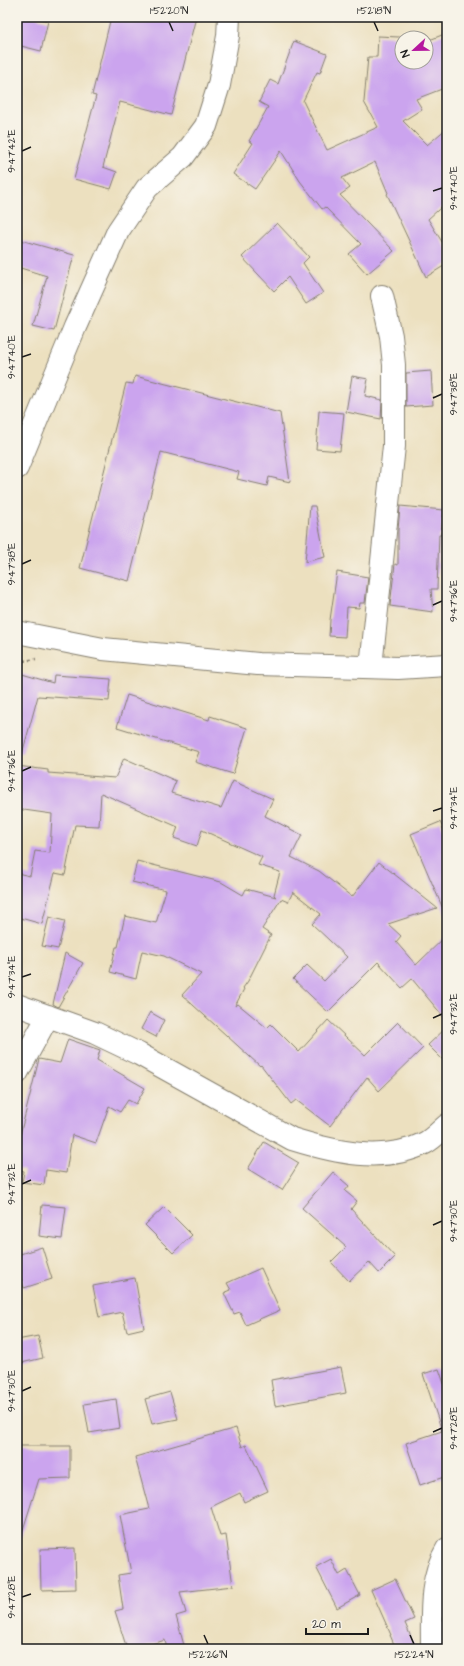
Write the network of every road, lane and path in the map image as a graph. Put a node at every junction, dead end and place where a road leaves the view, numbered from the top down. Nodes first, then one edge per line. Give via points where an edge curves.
1 (229, 17) edge
2 (382, 296) dead end
3 (17, 468) edge
4 (17, 632) edge
5 (447, 665) edge
6 (371, 667) junction
7 (17, 1005) edge
8 (48, 1016) junction
9 (17, 1073) edge
10 (447, 1125) edge
11 (447, 1549) edge
12 (432, 1649) edge

1 - 3 street via 219,85 206,126 183,157 147,188 118,231
2 - 6 street via 391,336 395,405 394,446
4 - 6 street via 103,649 258,664
5 - 6 street
7 - 8 street
8 - 9 street
8 - 10 street via 114,1042 292,1139 315,1146 346,1154 387,1153 426,1142
11 - 12 street via 435,1582

